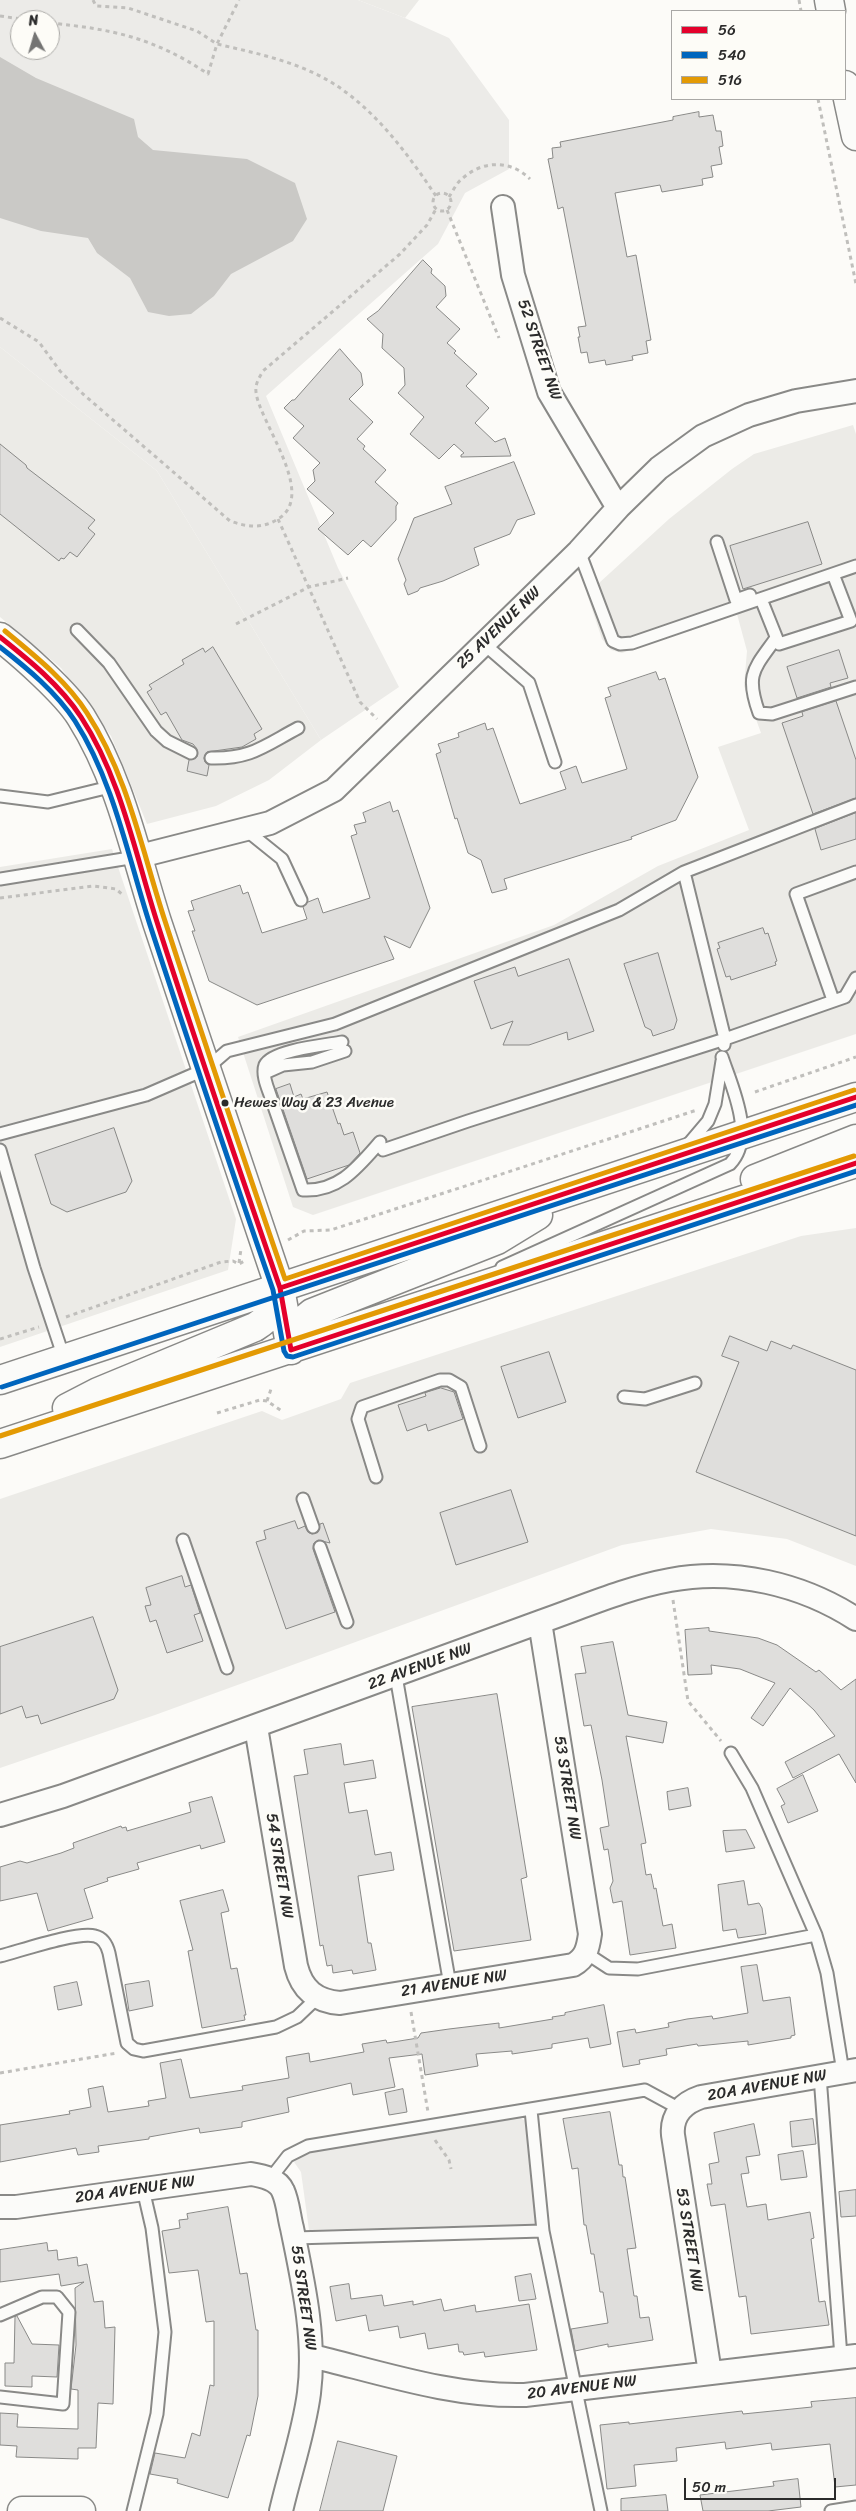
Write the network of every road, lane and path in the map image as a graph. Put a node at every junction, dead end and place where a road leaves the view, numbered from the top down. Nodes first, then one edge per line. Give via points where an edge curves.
1 (92, 0) edge
2 (239, 0) edge
3 (60, 23) edge
4 (217, 44) junction
5 (846, 90) edge
6 (818, 100) edge
7 (856, 136) edge
8 (530, 179) dead end
9 (436, 196) junction
10 (449, 197) junction
11 (504, 207) dead end
12 (436, 209) junction
13 (447, 210) junction
14 (856, 284) edge
15 (0, 318) edge
16 (499, 338) dead end
17 (856, 391) edge
18 (618, 508) junction
19 (278, 519) junction
20 (717, 542) dead end
21 (579, 551) junction
22 (856, 566) edge
23 (839, 572) junction
24 (348, 578) dead end
25 (309, 587) junction
26 (761, 599) junction
27 (236, 624) dead end
28 (854, 626) edge
29 (77, 630) dead end
30 (0, 637) edge
31 (776, 638) junction
32 (484, 644) junction
33 (856, 687) edge
34 (298, 728) dead end
35 (392, 733) junction
36 (191, 753) dead end
37 (211, 758) dead end
38 (555, 762) dead end
39 (114, 786) junction
40 (0, 796) edge
41 (856, 805) edge
42 (246, 830) junction
43 (136, 857) junction
44 (684, 872) junction
45 (856, 872) edge
46 (0, 879) edge
47 (0, 898) edge
48 (129, 900) dead end
49 (301, 900) dead end
50 (856, 978) edge
51 (833, 1000) junction
52 (725, 1039) junction
53 (344, 1047) dead end
54 (722, 1057) junction
55 (856, 1057) edge
56 (206, 1069) junction
57 (755, 1092) dead end
58 (856, 1097) edge
59 (698, 1110) dead end
60 (0, 1134) edge
61 (742, 1134) junction
62 (856, 1138) edge
63 (0, 1150) edge
64 (680, 1155) junction
65 (856, 1163) edge
66 (581, 1189) junction
67 (699, 1215) junction
68 (290, 1238) dead end
69 (239, 1264) dead end
70 (280, 1288) junction
71 (452, 1295) junction
72 (62, 1319) dead end
73 (40, 1326) dead end
74 (0, 1339) edge
75 (290, 1350) junction
76 (64, 1358) junction
77 (0, 1380) edge
78 (694, 1383) dead end
79 (271, 1390) dead end
80 (624, 1397) dead end
81 (267, 1402) junction
82 (282, 1412) dead end
83 (217, 1413) dead end
84 (0, 1443) edge
85 (480, 1446) dead end
86 (376, 1477) dead end
87 (302, 1499) dead end
88 (313, 1526) dead end
89 (183, 1540) dead end
90 (320, 1547) dead end
91 (670, 1580) junction
92 (850, 1615) edge
93 (347, 1622) dead end
94 (540, 1622) junction
95 (226, 1668) dead end
96 (396, 1676) junction
97 (256, 1727) junction
98 (731, 1753) joint
99 (0, 1815) edge
100 (816, 1935) junction
101 (586, 1953) junction
102 (0, 1956) edge
103 (450, 1985) junction
104 (408, 1992) junction
105 (317, 1998) junction
106 (134, 2049) junction
107 (850, 2071) edge
108 (0, 2073) edge
109 (820, 2076) junction
110 (680, 2109) junction
111 (531, 2110) junction
112 (430, 2126) junction
113 (451, 2169) dead end
114 (270, 2179) junction
115 (143, 2188) junction
116 (0, 2207) edge
117 (543, 2231) junction
118 (294, 2238) junction
119 (0, 2315) edge
120 (312, 2356) junction
121 (849, 2356) edge
122 (710, 2373) junction
123 (575, 2390) junction
124 (0, 2397) edge
125 (856, 2507) edge
126 (22, 2511) edge
127 (81, 2511) edge
128 (133, 2511) edge
129 (281, 2511) edge
130 (601, 2511) edge
131 (831, 2511) edge

1 - 4 path via 96,6 128,8 197,31
2 - 4 path
3 - 4 path via 124,33 180,55 208,74
4 - 9 path via 278,59 317,74 349,95 395,139
5 - 7 main road
6 - 14 path
8 - 10 path via 517,168 489,164 462,178
9 - 10 path
9 - 12 path via 433,203
10 - 13 path
11 - 18 street, 52 STREET NW via 513,275 550,392
12 - 13 path
12 - 19 path via 427,225 400,254 263,371 259,378 256,394 283,457 292,494 288,508
13 - 16 path
15 - 19 path via 39,342 60,372 83,394 230,521 257,526
17 - 18 street, 25 AVENUE NW via 749,415 703,436 659,468
18 - 21 street, 25 AVENUE NW
19 - 25 path
20 - 23 lane via 736,600 820,572
21 - 26 lane via 613,640 620,644 632,643
21 - 32 street, 25 AVENUE NW
22 - 23 lane
23 - 26 lane
23 - 28 lane
24 - 25 path
25 - 27 path
25 - 35 path via 360,702
26 - 31 lane
28 - 31 lane via 779,644
29 - 36 lane via 108,663 156,731 167,741
30 - 39 main road via 80,715
31 - 33 lane via 753,670 752,694 759,713 772,714
32 - 35 street, 25 AVENUE NW
32 - 38 lane via 530,683
34 - 37 lane via 248,755
35 - 42 street, 25 AVENUE NW via 334,790 270,823
39 - 40 lane via 48,802
39 - 43 main road
41 - 44 lane
42 - 43 street, 25 AVENUE NW
42 - 49 lane via 282,859
43 - 46 lane
43 - 56 main road
44 - 52 lane
44 - 56 lane via 619,910 588,923 335,1024 227,1051
45 - 51 lane via 796,894
47 - 48 path via 93,886 116,889
50 - 51 lane via 845,996
51 - 52 lane
52 - 53 lane via 381,1146 336,1185 315,1191 303,1190 284,1138 265,1064 286,1052
52 - 54 lane
54 - 61 lane via 736,1098
54 - 64 lane via 716,1104 708,1121
55 - 57 path
56 - 60 lane via 146,1096
56 - 70 main road
58 - 61 main road
59 - 68 path via 331,1230 304,1231
61 - 64 main road
61 - 71 lane via 737,1154 730,1164 522,1257
62 - 67 main road via 754,1179
63 - 76 lane
64 - 66 main road
65 - 67 main road
66 - 70 main road
66 - 75 main road via 497,1240 312,1313 300,1323
67 - 71 main road
69 - 72 path via 221,1262
70 - 75 main road
70 - 76 main road
70 - 84 main road via 275,1309 255,1327 98,1392
71 - 75 main road
73 - 74 path
75 - 84 main road
76 - 77 main road
78 - 80 lane via 645,1399
79 - 81 path
81 - 82 path
81 - 83 path via 255,1401
85 - 86 lane via 461,1387 449,1380 440,1380 362,1408 358,1420
87 - 88 lane
89 - 95 lane
90 - 93 lane
91 - 92 street, 22 AVENUE NW via 715,1576 767,1581 821,1600
91 - 94 street, 22 AVENUE NW
91 - 98 path via 688,1701
94 - 96 street, 22 AVENUE NW
94 - 101 street, 53 STREET NW via 590,1934
96 - 97 street, 22 AVENUE NW
96 - 103 lane
97 - 99 street, 22 AVENUE NW via 63,1796
97 - 105 street, 54 STREET NW via 296,1966 303,1985
98 - 100 lane via 752,1788
100 - 101 lane via 638,1969 609,1968
100 - 107 lane
101 - 103 street, 21 AVENUE NW via 582,1960 563,1967
102 - 106 lane via 78,1936 101,1939 109,1953 127,2043
103 - 104 street, 21 AVENUE NW
104 - 105 street, 21 AVENUE NW via 340,2003
104 - 112 path
105 - 106 lane via 297,2017 270,2028 142,2051
106 - 108 path
107 - 109 street, 20A AVENUE NW
109 - 110 street, 20A AVENUE NW via 701,2097
109 - 121 lane
110 - 111 lane via 646,2090
110 - 122 street, 53 STREET NW via 674,2119 673,2135
111 - 112 lane
111 - 117 lane
112 - 113 path via 432,2136 449,2160
112 - 114 lane via 308,2146 288,2156
114 - 115 street, 20A AVENUE NW via 251,2174
114 - 118 street, 55 STREET NW via 283,2190
115 - 116 street, 20A AVENUE NW
115 - 128 lane via 152,2228 165,2332 157,2414
117 - 118 lane
117 - 123 lane
118 - 120 street, 55 STREET NW
119 - 124 lane via 42,2297 57,2297 69,2312 63,2404
120 - 123 street, 20 AVENUE NW via 463,2392 504,2396
120 - 129 street, 55 STREET NW via 308,2395
121 - 122 street, 20 AVENUE NW
122 - 123 street, 20 AVENUE NW
123 - 130 lane
125 - 131 lane
126 - 127 main road

